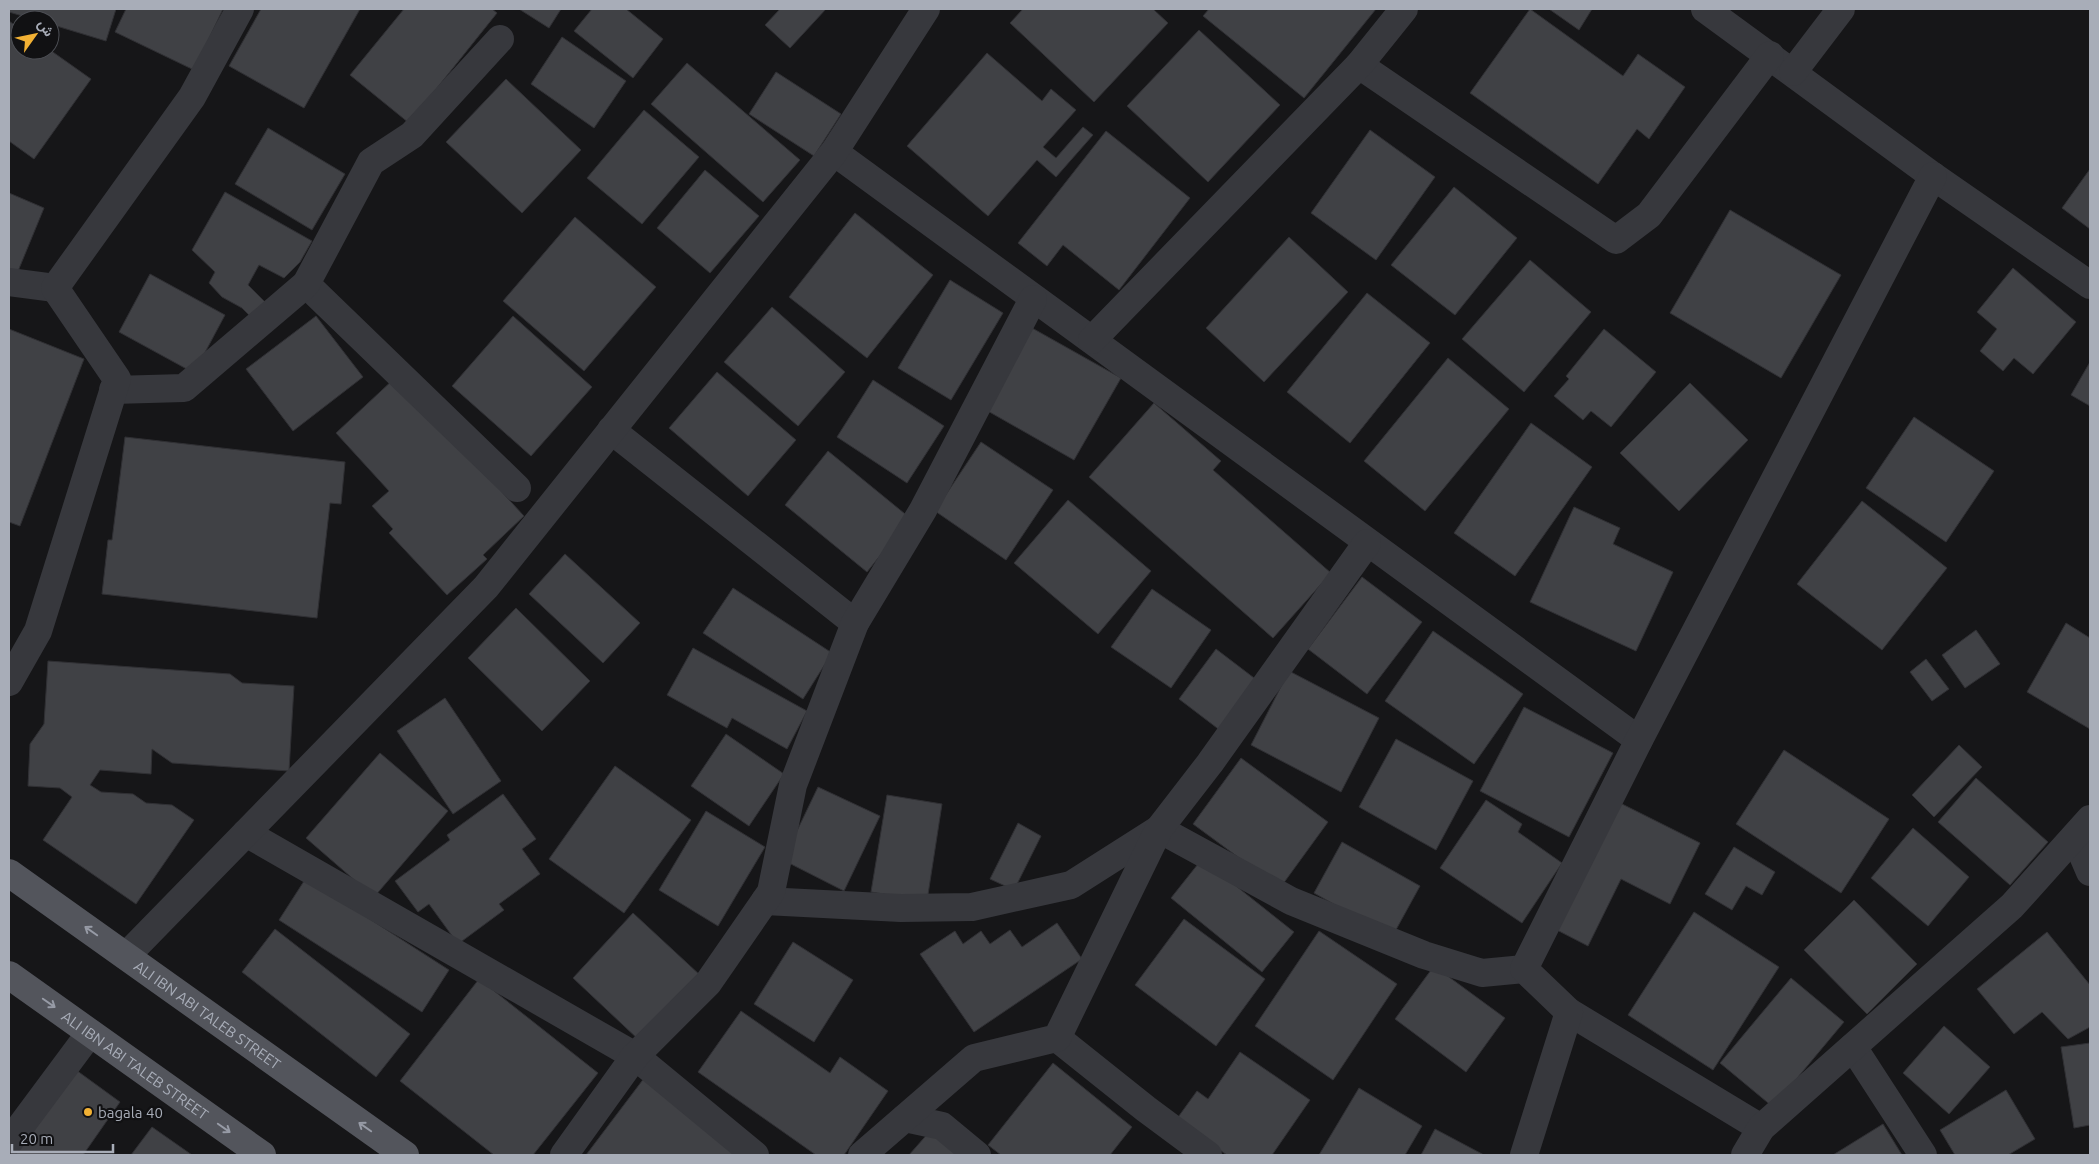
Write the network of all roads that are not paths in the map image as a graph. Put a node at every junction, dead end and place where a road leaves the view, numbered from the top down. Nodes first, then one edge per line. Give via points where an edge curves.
1 (240, 9) edge
2 (926, 9) edge
3 (1404, 9) edge
4 (1705, 9) edge
5 (1840, 9) edge
6 (500, 39) dead end
7 (1770, 55) junction
8 (1359, 65) junction
9 (1793, 72) junction
10 (834, 152) junction
11 (1933, 176) junction
12 (9, 282) edge
13 (306, 284) junction
14 (2090, 285) edge
15 (55, 288) junction
16 (1033, 299) junction
17 (1092, 340) junction
18 (113, 390) junction
19 (611, 430) junction
20 (517, 488) dead end
21 (1367, 543) junction
22 (854, 623) junction
23 (9, 682) edge
24 (1639, 740) junction
25 (2090, 819) edge
26 (1159, 829) junction
27 (246, 833) junction
28 (9, 873) edge
29 (765, 901) junction
30 (126, 956) junction
31 (1524, 969) junction
32 (9, 975) edge
33 (1569, 1012) junction
34 (90, 1033) junction
35 (1057, 1038) junction
36 (1853, 1047) junction
37 (636, 1056) junction
38 (905, 1118) junction
39 (1761, 1128) junction
40 (9, 1142) edge
41 (262, 1155) edge
42 (405, 1155) edge
43 (564, 1155) edge
44 (755, 1155) edge
45 (862, 1155) edge
46 (976, 1155) edge
47 (1208, 1155) edge
48 (1524, 1155) edge
49 (1746, 1155) edge
50 (1923, 1155) edge

1 - 15 street via 192,97
2 - 10 street
3 - 8 street
4 - 7 street
5 - 9 street
6 - 13 street via 412,135 371,162
7 - 8 street via 1649,215 1616,240
7 - 9 street
8 - 17 street
9 - 11 street
10 - 16 street
10 - 19 street
11 - 14 street
11 - 24 street
12 - 15 street
13 - 18 street via 184,388
13 - 20 street
15 - 18 street via 117,379
16 - 17 street
16 - 22 street via 923,510
17 - 21 street
18 - 23 street via 38,631
19 - 22 street
19 - 27 street via 486,587
21 - 24 street
21 - 26 street
22 - 29 street via 794,785 771,892
24 - 31 street
25 - 36 street via 2012,906
26 - 29 street via 1070,885 972,908
26 - 31 street via 1291,901 1424,955 1482,973
26 - 35 street
27 - 30 street
27 - 37 street
30 -> 28 main road, ALI IBN ABI TALEB STREET
29 - 37 street via 708,983
42 -> 30 main road, ALI IBN ABI TALEB STREET
31 - 33 street
32 -> 34 main road, ALI IBN ABI TALEB STREET
33 - 39 street
33 - 48 street
34 - 40 street
34 -> 41 main road, ALI IBN ABI TALEB STREET
35 - 38 street via 974,1058
35 - 47 street
36 - 39 street
36 - 50 street
37 - 43 street
37 - 44 street
38 - 45 street
38 - 46 street via 942,1126
39 - 49 street

